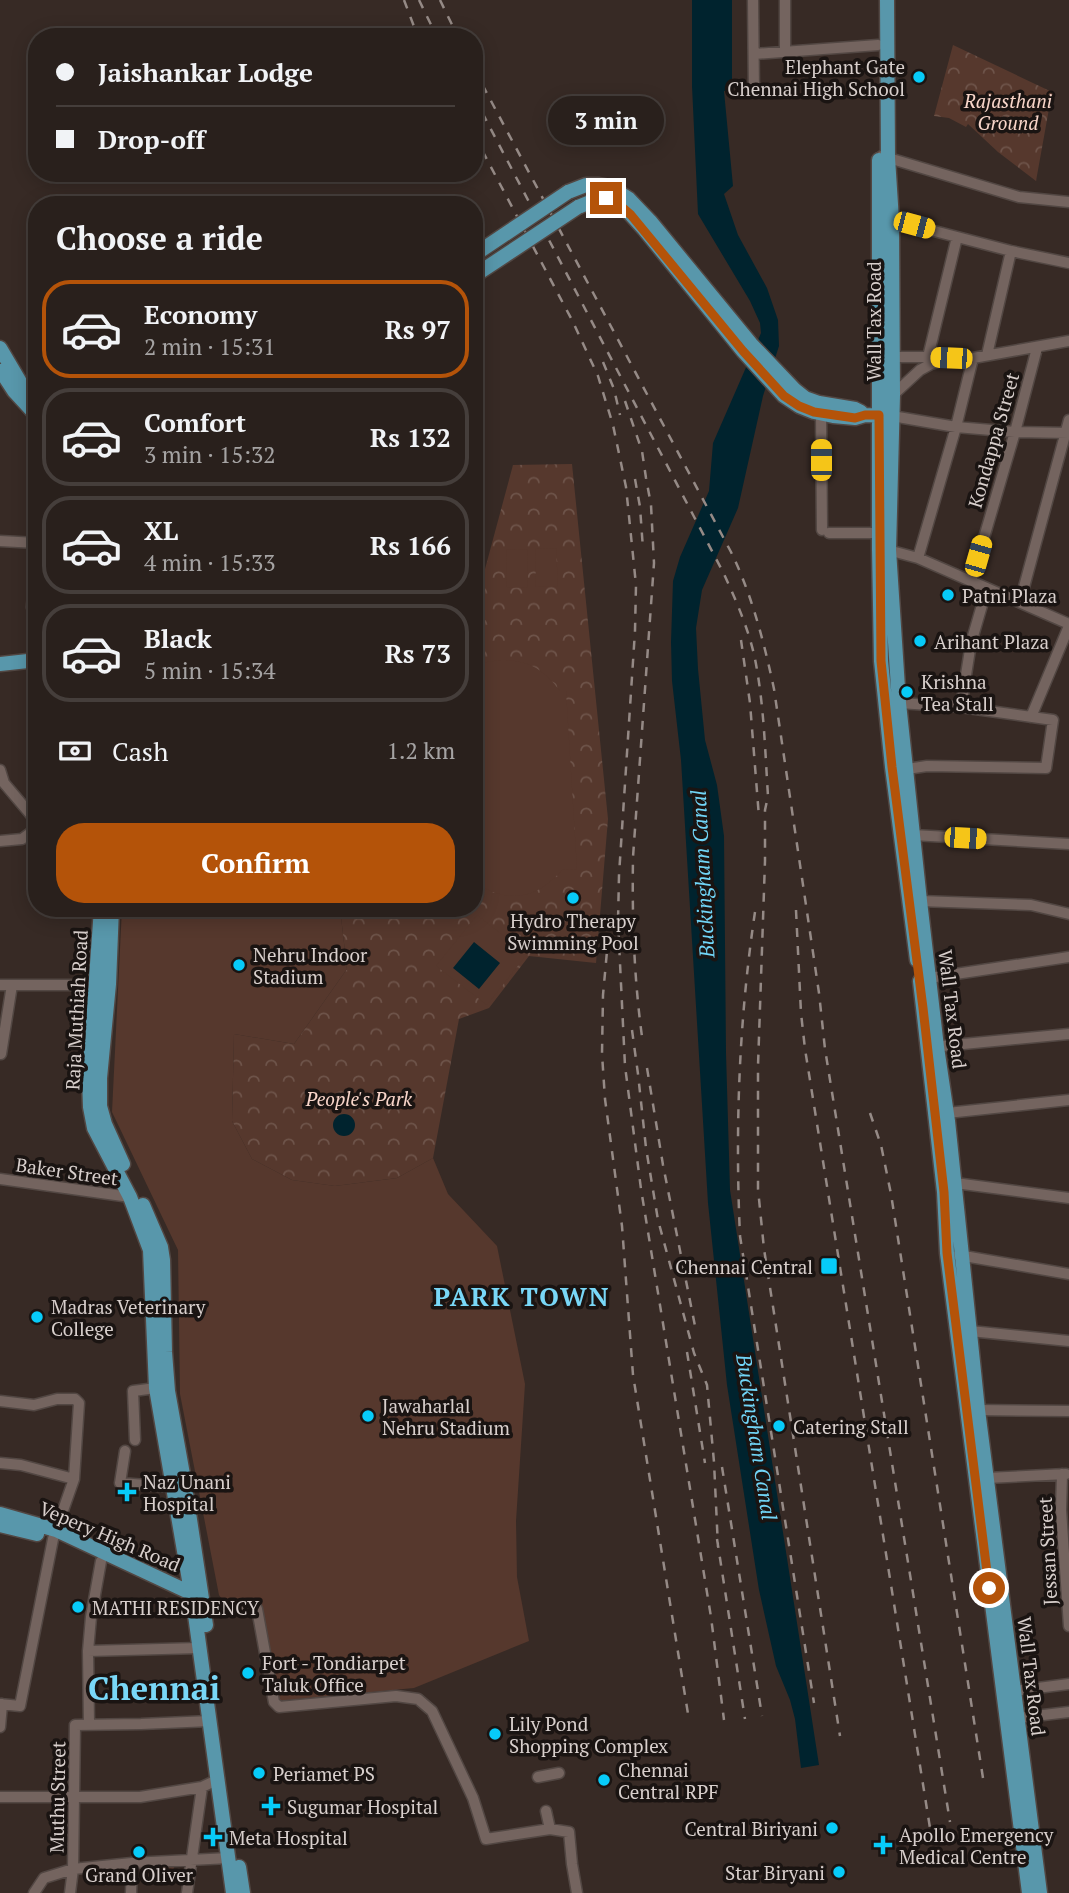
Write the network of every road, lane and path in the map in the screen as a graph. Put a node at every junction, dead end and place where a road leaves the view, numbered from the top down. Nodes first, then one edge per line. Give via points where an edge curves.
1 (753, 0) edge
2 (785, 0) edge
3 (878, 0) edge
4 (887, 0) edge
5 (878, 45) junction
6 (785, 52) junction
7 (754, 54) junction
8 (754, 92) dead end
9 (883, 157) junction
10 (1069, 202) edge
11 (892, 220) junction
12 (957, 237) junction
13 (483, 249) edge
14 (1011, 251) junction
15 (1069, 263) edge
16 (483, 270) edge
17 (1069, 341) edge
18 (0, 348) edge
19 (747, 348) junction
20 (1037, 348) junction
21 (988, 355) junction
22 (892, 357) junction
23 (928, 357) junction
24 (951, 358) junction
25 (973, 358) junction
26 (0, 368) edge
27 (781, 384) junction
28 (28, 391) edge
29 (893, 395) junction
30 (28, 406) edge
31 (821, 414) junction
32 (879, 415) junction
33 (1069, 421) edge
34 (956, 426) junction
35 (1015, 432) junction
36 (1068, 433) edge
37 (880, 533) junction
38 (0, 541) edge
39 (28, 543) edge
40 (884, 550) junction
41 (918, 558) junction
42 (971, 582) junction
43 (987, 589) junction
44 (1020, 602) junction
45 (1069, 625) edge
46 (28, 661) edge
47 (0, 664) edge
48 (899, 703) junction
49 (961, 707) junction
50 (1031, 717) junction
51 (907, 769) junction
52 (0, 770) edge
53 (28, 811) edge
54 (28, 835) edge
55 (913, 835) junction
56 (0, 841) edge
57 (1069, 844) edge
58 (920, 901) junction
59 (1069, 914) edge
60 (102, 917) edge
61 (112, 917) edge
62 (1069, 957) edge
63 (929, 978) junction
64 (6, 985) edge
65 (103, 985) junction
66 (1069, 1034) edge
67 (932, 1047) junction
68 (1, 1054) edge
69 (1069, 1100) edge
70 (947, 1113) junction
71 (0, 1180) edge
72 (955, 1183) junction
73 (130, 1197) junction
74 (1069, 1198) edge
75 (155, 1249) junction
76 (947, 1253) junction
77 (963, 1256) junction
78 (1069, 1274) edge
79 (970, 1331) junction
80 (1069, 1341) edge
81 (156, 1388) junction
82 (0, 1401) edge
83 (978, 1410) junction
84 (1069, 1411) edge
85 (135, 1440) dead end
86 (125, 1451) dead end
87 (0, 1464) edge
88 (1065, 1474) edge
89 (988, 1478) junction
90 (74, 1479) junction
91 (172, 1487) junction
92 (1065, 1510) edge
93 (0, 1514) edge
94 (0, 1525) edge
95 (54, 1534) junction
96 (101, 1561) junction
97 (196, 1599) junction
98 (1069, 1626) edge
99 (199, 1648) junction
100 (88, 1651) junction
101 (1069, 1685) edge
102 (1014, 1691) junction
103 (1, 1704) edge
104 (1069, 1712) edge
105 (1018, 1718) junction
106 (210, 1721) junction
107 (89, 1725) junction
108 (0, 1727) edge
109 (559, 1773) dead end
110 (538, 1777) dead end
111 (219, 1779) junction
112 (202, 1787) junction
113 (0, 1797) edge
114 (74, 1797) junction
115 (546, 1811) dead end
116 (550, 1829) junction
117 (229, 1858) junction
118 (191, 1861) junction
119 (132, 1863) junction
120 (73, 1869) junction
121 (33, 1893) edge
122 (70, 1893) edge
123 (131, 1893) edge
124 (187, 1893) edge
125 (233, 1893) edge
126 (243, 1893) edge
127 (578, 1893) edge
128 (1029, 1893) edge
129 (1040, 1893) edge

1 - 7 street
2 - 6 street
3 - 5 main road, Wall Tax Road
4 - 9 main road, Wall Tax Road
5 - 6 street
5 - 9 main road, Wall Tax Road
6 - 7 street
7 - 8 street
9 - 10 street via 1019,197
9 - 11 main road, Wall Tax Road
9 - 32 main road, Wall Tax Road
11 - 12 street
11 - 22 main road, Wall Tax Road
12 - 14 street
12 - 23 street
13 - 19 main road, bridge via 568,192 586,185 610,187 650,221
14 - 15 street
14 - 21 street
16 - 19 main road, bridge via 578,207 606,198 624,208 644,229
17 - 20 street
18 - 28 main road
19 - 27 main road
20 - 21 street
20 - 35 street, Kondappa Street
21 - 25 street
22 - 23 street
22 - 29 main road, Wall Tax Road
23 - 24 street
24 - 25 street
24 - 29 street via 920,370
25 - 34 street
26 - 30 main road
27 - 31 main road via 799,406
27 - 32 main road via 805,398
29 - 32 main road, Wall Tax Road
31 - 32 main road
31 - 37 street via 826,531
32 - 34 street
32 - 37 main road, Wall Tax Road
32 - 40 main road, Wall Tax Road
33 - 36 street
34 - 35 street
34 - 41 street
35 - 36 street
35 - 42 street, Kondappa Street
36 - 44 street
37 - 40 main road, Wall Tax Road
38 - 39 street
40 - 41 street
40 - 48 main road, Wall Tax Road
40 - 67 main road, Wall Tax Road via 881,661
41 - 42 street
42 - 43 street
43 - 44 street
43 - 49 street via 971,643
44 - 45 street
45 - 50 street
46 - 47 main road
48 - 49 street
48 - 51 main road, Wall Tax Road
49 - 50 street
50 - 51 street via 1052,719 1046,768
51 - 55 main road, Wall Tax Road
52 - 53 street via 4,783
54 - 56 street
55 - 57 street
55 - 58 main road, Wall Tax Road
58 - 59 street via 1031,905
58 - 63 main road, Wall Tax Road
60 - 65 main road, Raja Muthiah Road
61 - 65 main road, Raja Muthiah Road
62 - 63 street
63 - 67 main road, Wall Tax Road
64 - 65 street
64 - 68 street
65 - 73 main road, Raja Muthiah Road via 89,1077 90,1108 94,1128
65 - 75 main road, Raja Muthiah Road via 100,1106
66 - 67 street
67 - 70 main road, Wall Tax Road
67 - 76 main road, Wall Tax Road
69 - 70 street
70 - 72 main road, Wall Tax Road
71 - 73 street, Baker Street
72 - 74 street
72 - 77 main road, Wall Tax Road
73 - 75 main road, Raja Muthiah Road
75 - 81 main road, Raja Muthiah Road
75 - 97 main road, Raja Muthiah Road via 163,1260 168,1391
76 - 77 street
76 - 128 main road, Wall Tax Road
77 - 78 street
77 - 79 main road, Wall Tax Road
79 - 80 street
79 - 83 main road, Wall Tax Road
81 - 85 street via 133,1391
81 - 91 main road, Raja Muthiah Road
82 - 90 street via 34,1405 62,1398 78,1400
83 - 84 street
83 - 89 main road, Wall Tax Road
86 - 91 street via 120,1483
87 - 90 street
88 - 89 street
88 - 92 street, Jessan Street
89 - 102 main road, Wall Tax Road
90 - 95 street
91 - 97 main road, Raja Muthiah Road
92 - 98 street, Jessan Street
93 - 95 main road, Vepery High Road
94 - 95 main road, Vepery High Road
95 - 96 main road, Vepery High Road
95 - 97 main road, Vepery High Road
95 - 103 street via 20,1706
96 - 97 main road, Vepery High Road
96 - 100 street
97 - 99 main road, Raja Muthiah Road
97 - 116 street via 257,1609 275,1705 396,1696 418,1699 432,1711 473,1798 486,1839
97 - 126 main road, Raja Muthiah Road
99 - 100 street
99 - 106 main road, Raja Muthiah Road
100 - 107 street
101 - 102 street
102 - 105 main road, Wall Tax Road
103 - 108 street
104 - 105 street
105 - 129 main road, Wall Tax Road
106 - 107 street
106 - 111 main road, Raja Muthiah Road
107 - 114 street, Muthu Street via 75,1725
109 - 110 street
111 - 112 street
111 - 117 main road, Raja Muthiah Road
112 - 114 street via 140,1797
112 - 118 street
113 - 114 street
114 - 120 street, Muthu Street
115 - 116 street
116 - 127 street via 569,1832
117 - 118 street
117 - 125 main road, Raja Muthiah Road
118 - 119 street
118 - 124 street
119 - 120 street
119 - 123 street
120 - 121 street via 44,1878
120 - 122 street, Muthu Street

